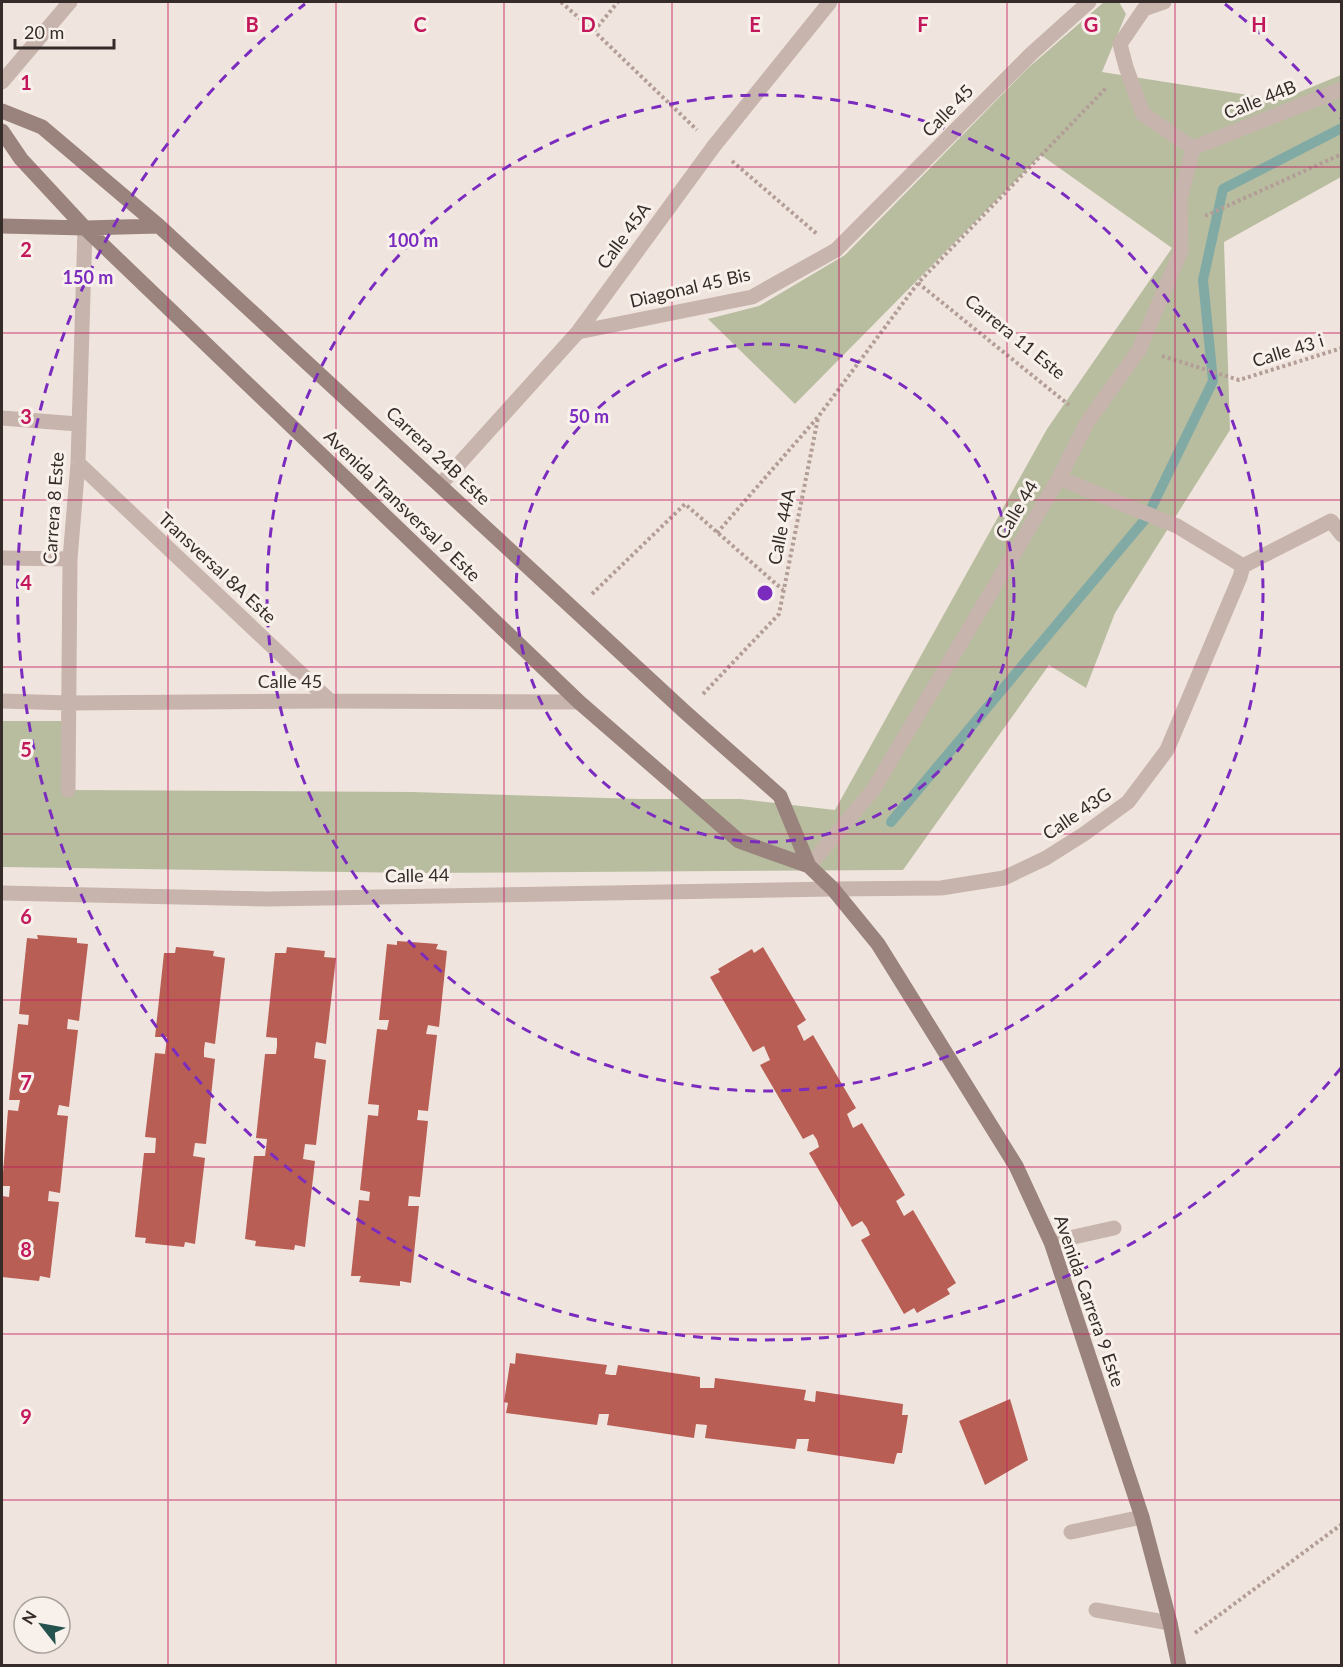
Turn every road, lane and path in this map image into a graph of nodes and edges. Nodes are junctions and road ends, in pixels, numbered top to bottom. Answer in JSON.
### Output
{"nodes":[{"id":1,"x":70,"y":2,"type":"edge"},
{"id":2,"x":618,"y":2,"type":"edge"},
{"id":3,"x":830,"y":2,"type":"edge"},
{"id":4,"x":1089,"y":2,"type":"edge"},
{"id":5,"x":1164,"y":2,"type":"edge"},
{"id":6,"x":1142,"y":5,"type":"edge"},
{"id":7,"x":594,"y":31,"type":"dead end"},
{"id":8,"x":1126,"y":67,"type":"junction"},
{"id":9,"x":2,"y":82,"type":"edge"},
{"id":10,"x":1341,"y":88,"type":"edge"},
{"id":11,"x":2,"y":111,"type":"edge"},
{"id":12,"x":2,"y":131,"type":"edge"},
{"id":13,"x":1193,"y":148,"type":"junction"},
{"id":14,"x":1341,"y":154,"type":"edge"},
{"id":15,"x":1208,"y":214,"type":"dead end"},
{"id":16,"x":2,"y":226,"type":"edge"},
{"id":17,"x":159,"y":226,"type":"junction"},
{"id":18,"x":85,"y":228,"type":"junction"},
{"id":19,"x":836,"y":250,"type":"joint"},
{"id":20,"x":918,"y":283,"type":"junction"},
{"id":21,"x":578,"y":332,"type":"junction"},
{"id":22,"x":1341,"y":348,"type":"edge"},
{"id":23,"x":1139,"y":350,"type":"junction"},
{"id":24,"x":818,"y":417,"type":"junction"},
{"id":25,"x":2,"y":418,"type":"edge"},
{"id":26,"x":1088,"y":421,"type":"junction"},
{"id":27,"x":78,"y":424,"type":"junction"},
{"id":28,"x":78,"y":463,"type":"junction"},
{"id":29,"x":1059,"y":478,"type":"junction"},
{"id":30,"x":440,"y":485,"type":"junction"},
{"id":31,"x":717,"y":533,"type":"junction"},
{"id":32,"x":1341,"y":535,"type":"edge"},
{"id":33,"x":2,"y":558,"type":"edge"},
{"id":34,"x":70,"y":560,"type":"junction"},
{"id":35,"x":1243,"y":566,"type":"junction"},
{"id":36,"x":784,"y":590,"type":"junction"},
{"id":37,"x":575,"y":610,"type":"junction"},
{"id":38,"x":2,"y":701,"type":"edge"},
{"id":39,"x":330,"y":701,"type":"junction"},
{"id":40,"x":579,"y":702,"type":"junction"},
{"id":41,"x":69,"y":703,"type":"junction"},
{"id":42,"x":686,"y":712,"type":"junction"},
{"id":43,"x":68,"y":790,"type":"dead end"},
{"id":44,"x":809,"y":866,"type":"junction"},
{"id":45,"x":833,"y":889,"type":"junction"},
{"id":46,"x":2,"y":893,"type":"edge"},
{"id":47,"x":1114,"y":1228,"type":"dead end"},
{"id":48,"x":1051,"y":1242,"type":"junction"},
{"id":49,"x":1142,"y":1517,"type":"junction"},
{"id":50,"x":1341,"y":1524,"type":"edge"},
{"id":51,"x":1071,"y":1532,"type":"dead end"},
{"id":52,"x":1096,"y":1610,"type":"dead end"},
{"id":53,"x":1170,"y":1623,"type":"junction"},
{"id":54,"x":1176,"y":1648,"type":"junction"},
{"id":55,"x":1179,"y":1665,"type":"edge"}],
"edges":[{"from":1,"to":9,"type":"street"},
{"from":2,"to":7,"type":"path"},
{"from":3,"to":21,"type":"street","name":"Calle 45A"},
{"from":4,"to":19,"type":"street","name":"Calle 45"},
{"from":5,"to":6,"type":"street"},
{"from":6,"to":8,"type":"street"},
{"from":8,"to":13,"type":"street"},
{"from":8,"to":20,"type":"path"},
{"from":10,"to":13,"type":"street","name":"Calle 44B"},
{"from":11,"to":17,"type":"main road","name":"Carrera 24B Este"},
{"from":12,"to":18,"type":"main road","name":"Avenida Transversal 9 Este"},
{"from":13,"to":23,"type":"street","name":"Calle 44"},
{"from":14,"to":15,"type":"path"},
{"from":16,"to":18,"type":"main road"},
{"from":17,"to":18,"type":"main road"},
{"from":17,"to":30,"type":"main road","name":"Carrera 24B Este"},
{"from":18,"to":27,"type":"street","name":"Carrera 8 Este"},
{"from":18,"to":40,"type":"main road","name":"Avenida Transversal 9 Este"},
{"from":19,"to":21,"type":"street","name":"Diagonal 45 Bis"},
{"from":20,"to":24,"type":"path"},
{"from":20,"to":26,"type":"path","name":"Carrera 11 Este"},
{"from":21,"to":30,"type":"street","name":"Calle 45A"},
{"from":22,"to":23,"type":"path","name":"Calle 43 i"},
{"from":23,"to":26,"type":"street","name":"Calle 44"},
{"from":24,"to":31,"type":"path"},
{"from":24,"to":36,"type":"path","name":"Calle 44A"},
{"from":25,"to":27,"type":"street"},
{"from":26,"to":29,"type":"street","name":"Calle 44"},
{"from":27,"to":28,"type":"street","name":"Carrera 8 Este"},
{"from":28,"to":34,"type":"street","name":"Carrera 8 Este"},
{"from":28,"to":39,"type":"street","name":"Transversal 8A Este"},
{"from":29,"to":35,"type":"street"},
{"from":29,"to":44,"type":"street","name":"Calle 44"},
{"from":30,"to":37,"type":"main road","name":"Carrera 24B Este"},
{"from":31,"to":36,"type":"path"},
{"from":31,"to":37,"type":"path"},
{"from":32,"to":35,"type":"street"},
{"from":33,"to":34,"type":"street"},
{"from":34,"to":41,"type":"street","name":"Carrera 8 Este"},
{"from":35,"to":45,"type":"street","name":"Calle 43G"},
{"from":36,"to":42,"type":"path","name":"Calle 44A"},
{"from":37,"to":42,"type":"main road","name":"Carrera 24B Este"},
{"from":38,"to":41,"type":"street","name":"Calle 45"},
{"from":39,"to":40,"type":"street","name":"Calle 45"},
{"from":39,"to":41,"type":"street","name":"Calle 45"},
{"from":40,"to":44,"type":"main road","name":"Avenida Transversal 9 Este"},
{"from":41,"to":43,"type":"street","name":"Carrera 8 Este"},
{"from":42,"to":44,"type":"main road","name":"Carrera 24B Este"},
{"from":44,"to":45,"type":"main road","name":"Avenida Carrera 9 Este"},
{"from":45,"to":46,"type":"street","name":"Calle 44"},
{"from":45,"to":48,"type":"main road","name":"Avenida Carrera 9 Este"},
{"from":47,"to":48,"type":"street"},
{"from":48,"to":49,"type":"main road","name":"Avenida Carrera 9 Este"},
{"from":49,"to":51,"type":"street"},
{"from":49,"to":53,"type":"main road","name":"Avenida Carrera 9 Este"},
{"from":50,"to":54,"type":"path"},
{"from":52,"to":53,"type":"street"},
{"from":53,"to":54,"type":"main road","name":"Avenida Carrera 9 Este"},
{"from":54,"to":55,"type":"main road","name":"Avenida Carrera 9 Este"}]}
